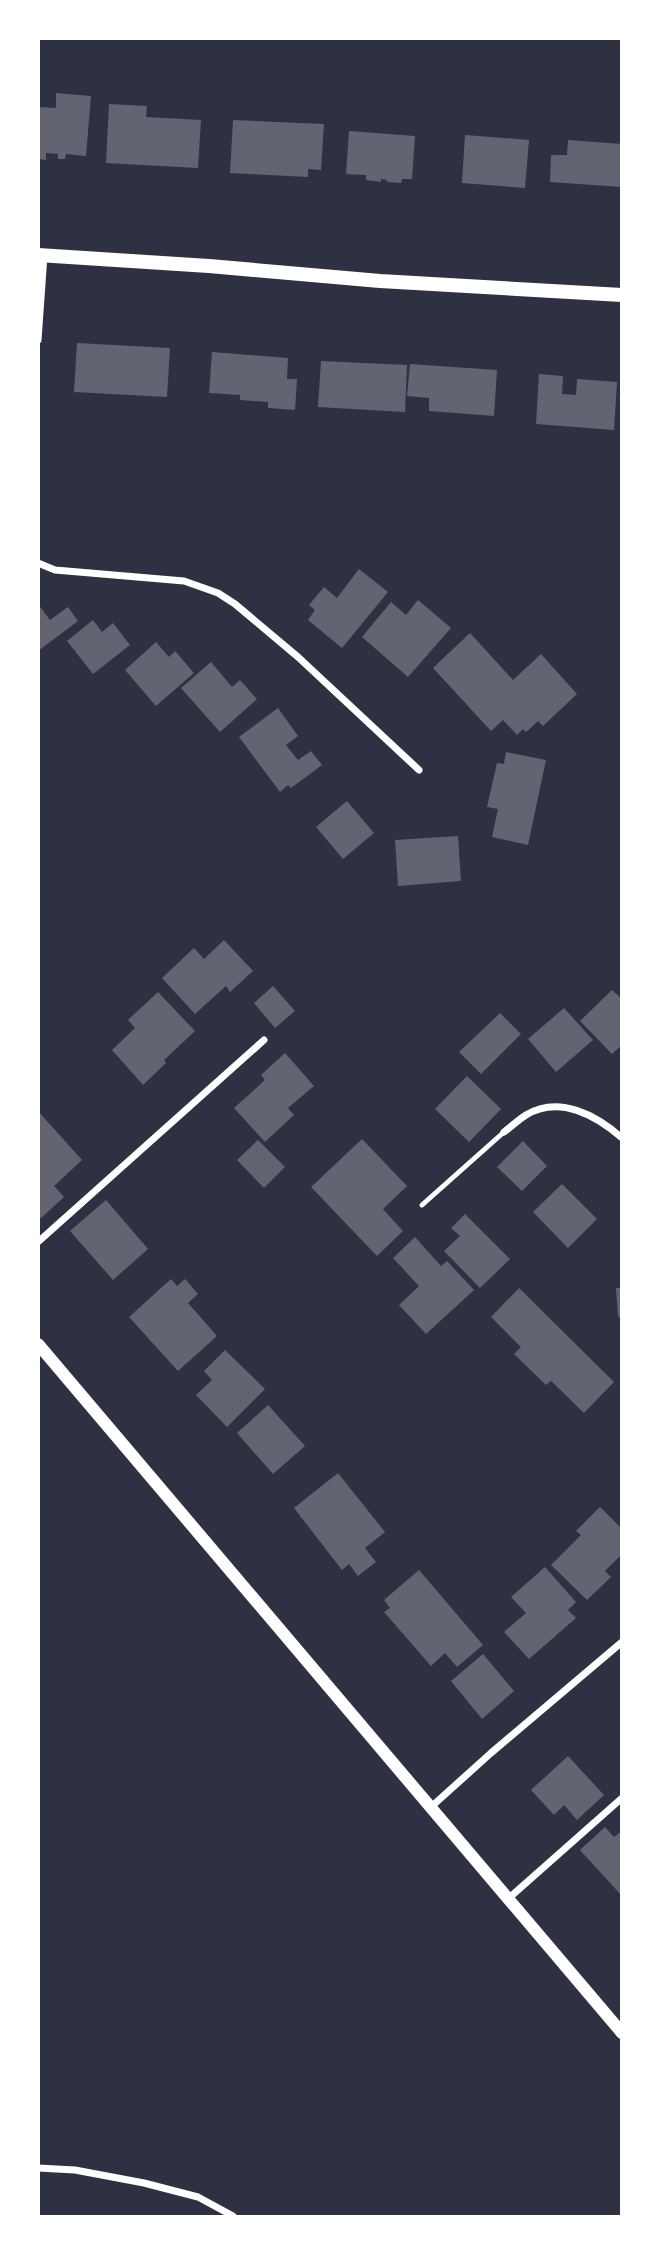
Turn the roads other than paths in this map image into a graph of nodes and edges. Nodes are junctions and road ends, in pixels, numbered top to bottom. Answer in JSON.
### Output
{"nodes":[{"id":1,"x":41,"y":255,"type":"edge"},
{"id":2,"x":621,"y":295,"type":"edge"},
{"id":3,"x":38,"y":340,"type":"edge"},
{"id":4,"x":38,"y":563,"type":"edge"},
{"id":5,"x":419,"y":770,"type":"dead end"},
{"id":6,"x":264,"y":1040,"type":"dead end"},
{"id":7,"x":504,"y":1132,"type":"joint"},
{"id":8,"x":621,"y":1138,"type":"edge"},
{"id":9,"x":422,"y":1205,"type":"dead end"},
{"id":10,"x":38,"y":1242,"type":"edge"},
{"id":11,"x":38,"y":1344,"type":"edge"},
{"id":12,"x":621,"y":1642,"type":"edge"},
{"id":13,"x":621,"y":1798,"type":"edge"},
{"id":14,"x":431,"y":1807,"type":"junction"},
{"id":15,"x":508,"y":1899,"type":"junction"},
{"id":16,"x":621,"y":2033,"type":"edge"},
{"id":17,"x":38,"y":2168,"type":"edge"},
{"id":18,"x":233,"y":2217,"type":"edge"}],
"edges":[{"from":1,"to":2,"type":"main road"},
{"from":1,"to":3,"type":"street"},
{"from":4,"to":5,"type":"street"},
{"from":6,"to":10,"type":"street"},
{"from":7,"to":8,"type":"street"},
{"from":7,"to":9,"type":"lane"},
{"from":11,"to":14,"type":"street"},
{"from":12,"to":14,"type":"street"},
{"from":13,"to":15,"type":"street"},
{"from":14,"to":15,"type":"street"},
{"from":15,"to":16,"type":"street"},
{"from":17,"to":18,"type":"street"}]}
